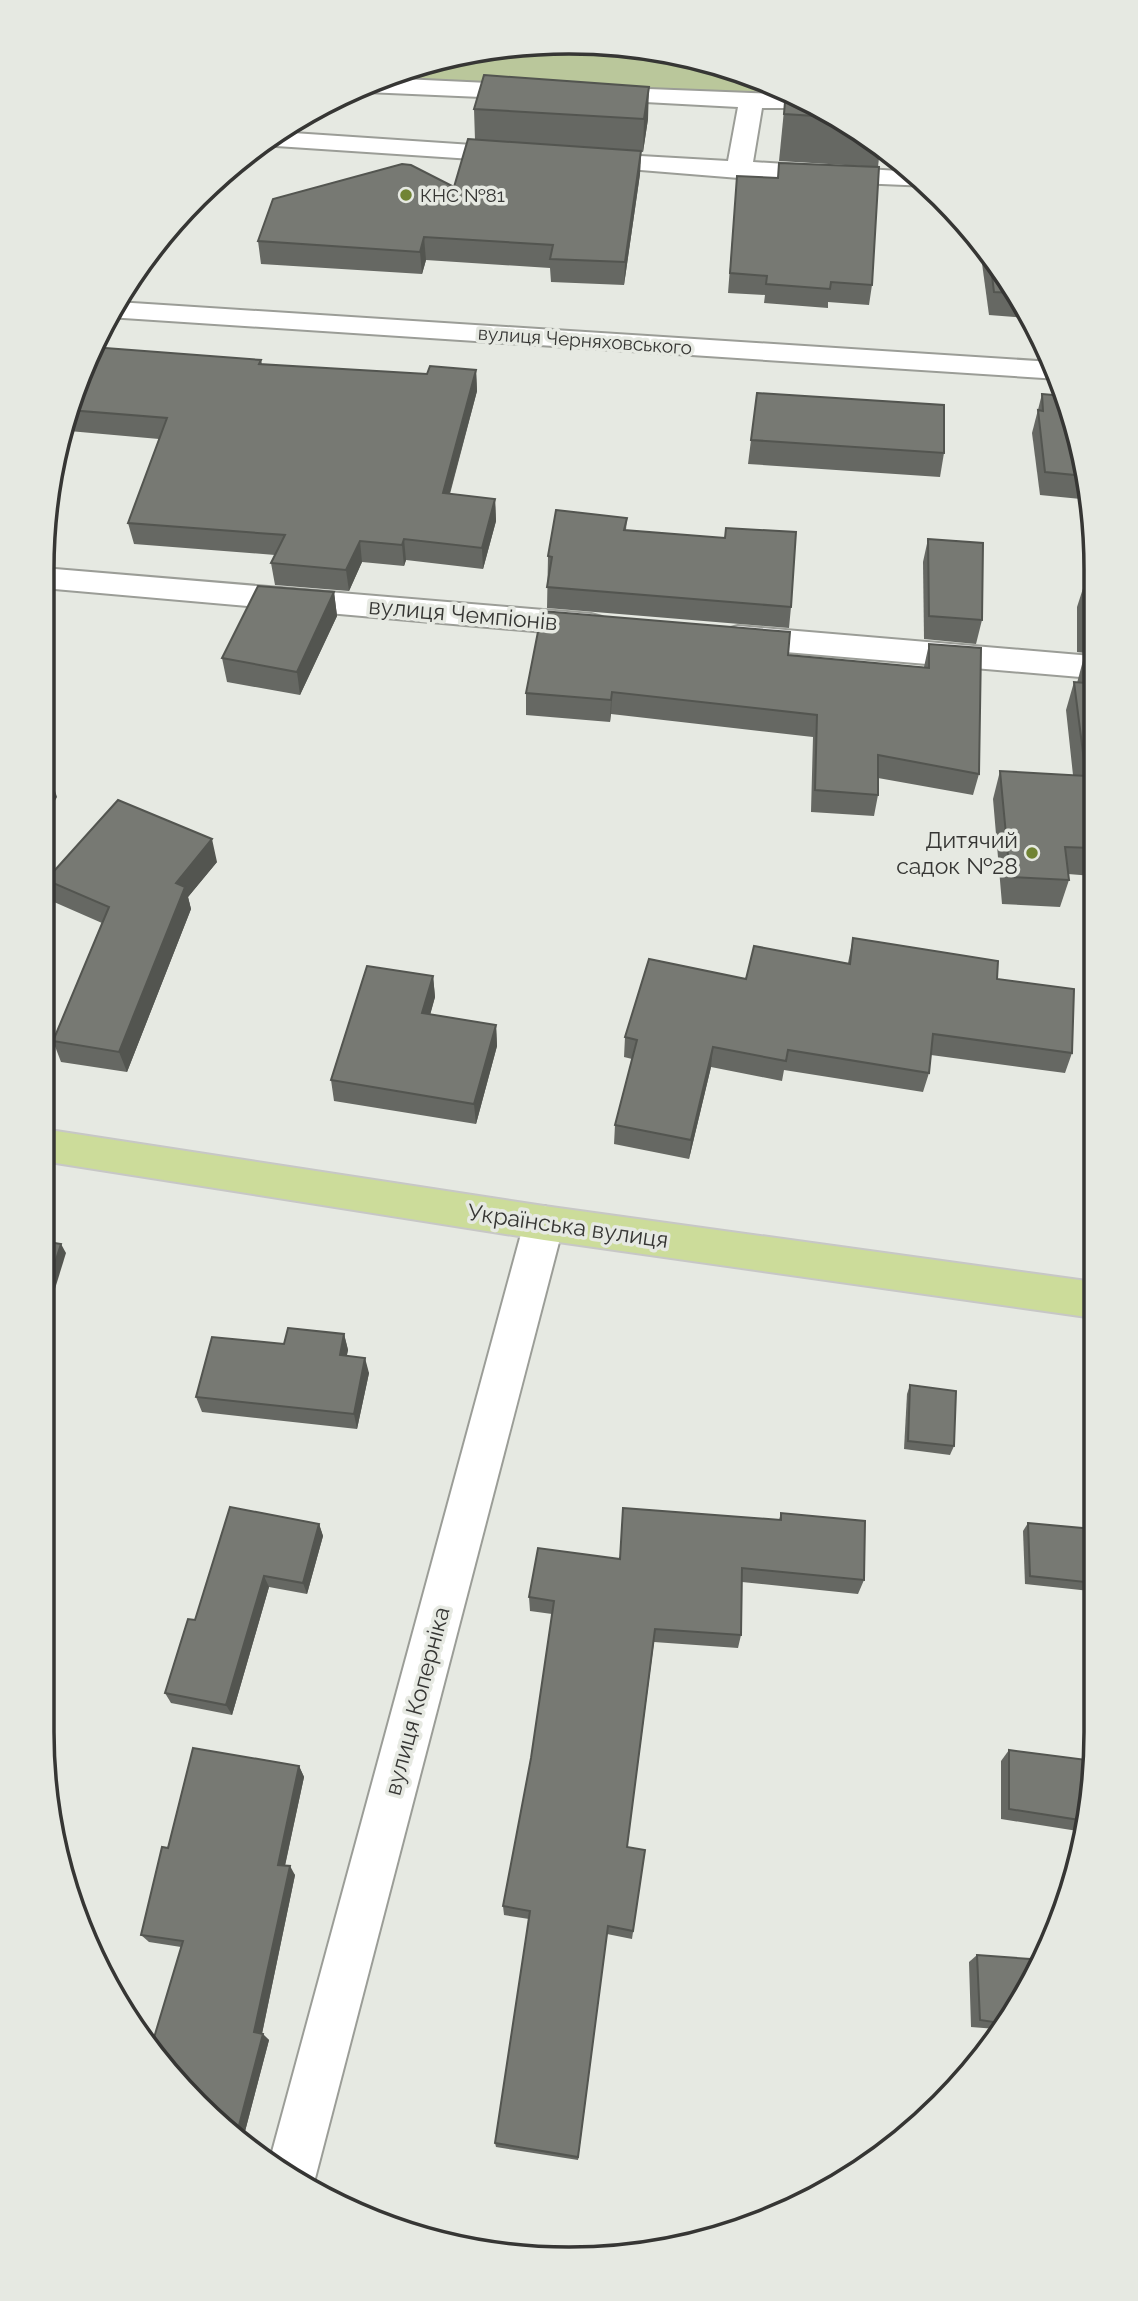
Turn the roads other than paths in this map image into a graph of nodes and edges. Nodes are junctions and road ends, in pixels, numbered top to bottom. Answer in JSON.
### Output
{"nodes":[{"id":1,"x":392,"y":86,"type":"edge"},
{"id":2,"x":547,"y":92,"type":"edge"},
{"id":3,"x":574,"y":93,"type":"edge"},
{"id":4,"x":752,"y":99,"type":"junction"},
{"id":5,"x":784,"y":101,"type":"edge"},
{"id":6,"x":284,"y":140,"type":"edge"},
{"id":7,"x":739,"y":170,"type":"junction"},
{"id":8,"x":904,"y":179,"type":"edge"},
{"id":9,"x":124,"y":311,"type":"edge"},
{"id":10,"x":1044,"y":370,"type":"edge"},
{"id":11,"x":54,"y":579,"type":"edge"},
{"id":12,"x":616,"y":626,"type":"edge"},
{"id":13,"x":713,"y":635,"type":"edge"},
{"id":14,"x":1084,"y":666,"type":"edge"},
{"id":15,"x":54,"y":1147,"type":"edge"},
{"id":16,"x":544,"y":1223,"type":"junction"},
{"id":17,"x":1084,"y":1299,"type":"edge"},
{"id":18,"x":294,"y":2167,"type":"edge"}],
"edges":[{"from":1,"to":2,"type":"street"},
{"from":3,"to":4,"type":"street"},
{"from":4,"to":5,"type":"street"},
{"from":4,"to":7,"type":"street"},
{"from":6,"to":7,"type":"street"},
{"from":7,"to":8,"type":"street"},
{"from":9,"to":10,"type":"street","name":"вулиця Черняховського"},
{"from":11,"to":12,"type":"street","name":"вулиця Чемпіонів"},
{"from":13,"to":14,"type":"street"},
{"from":15,"to":16,"type":"main road","name":"Українська вулиця"},
{"from":16,"to":17,"type":"main road","name":"Українська вулиця"},
{"from":16,"to":18,"type":"street","name":"вулиця Коперніка"}]}
